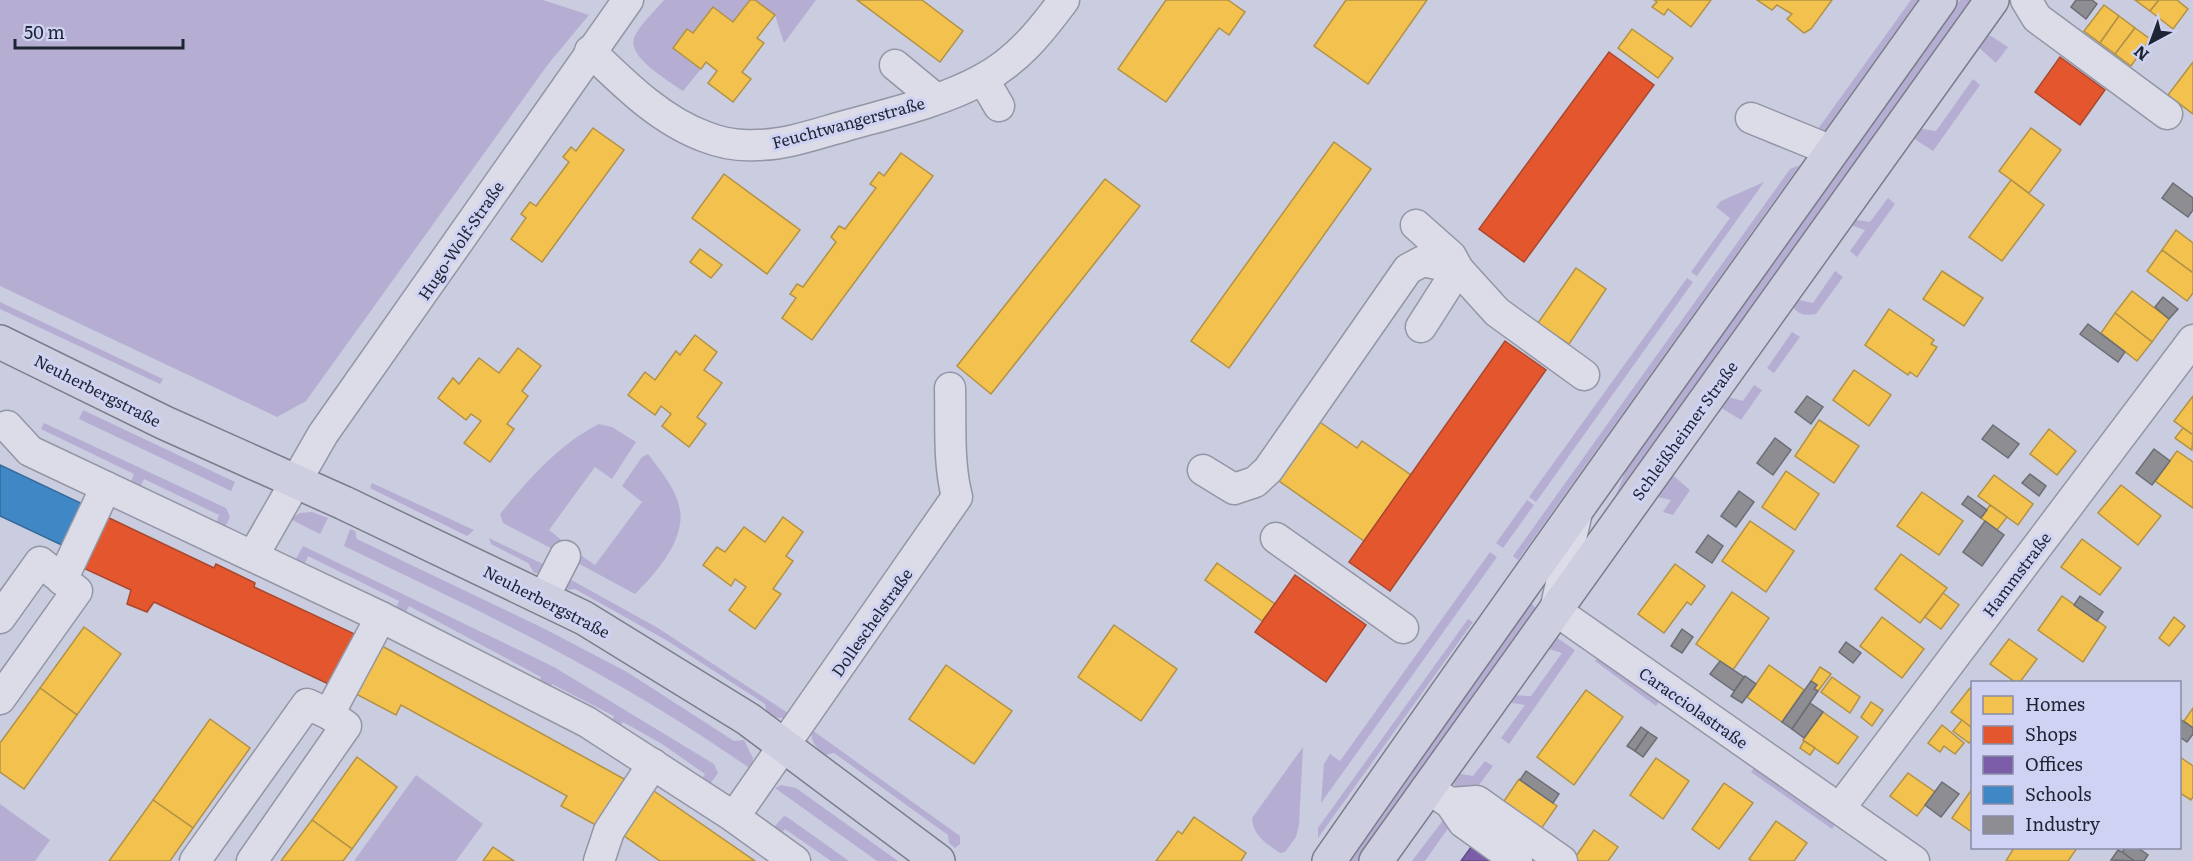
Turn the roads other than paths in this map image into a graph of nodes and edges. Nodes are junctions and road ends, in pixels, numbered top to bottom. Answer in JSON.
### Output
{"nodes":[{"id":1,"x":628,"y":0,"type":"edge"},
{"id":2,"x":1064,"y":0,"type":"edge"},
{"id":3,"x":1940,"y":0,"type":"edge"},
{"id":4,"x":1992,"y":0,"type":"edge"},
{"id":5,"x":2026,"y":0,"type":"edge"},
{"id":6,"x":590,"y":51,"type":"junction"},
{"id":7,"x":895,"y":65,"type":"dead end"},
{"id":8,"x":983,"y":79,"type":"junction"},
{"id":9,"x":936,"y":99,"type":"junction"},
{"id":10,"x":999,"y":106,"type":"dead end"},
{"id":11,"x":2167,"y":114,"type":"dead end"},
{"id":12,"x":1750,"y":118,"type":"dead end"},
{"id":13,"x":1833,"y":151,"type":"junction"},
{"id":14,"x":1416,"y":225,"type":"dead end"},
{"id":15,"x":1458,"y":269,"type":"junction"},
{"id":16,"x":1420,"y":327,"type":"dead end"},
{"id":17,"x":2193,"y":340,"type":"edge"},
{"id":18,"x":0,"y":342,"type":"edge"},
{"id":19,"x":1584,"y":375,"type":"dead end"},
{"id":20,"x":950,"y":388,"type":"dead end"},
{"id":21,"x":7,"y":426,"type":"dead end"},
{"id":22,"x":1203,"y":470,"type":"dead end"},
{"id":23,"x":295,"y":482,"type":"junction"},
{"id":24,"x":106,"y":487,"type":"junction"},
{"id":25,"x":1577,"y":512,"type":"junction"},
{"id":26,"x":1276,"y":538,"type":"dead end"},
{"id":27,"x":253,"y":556,"type":"junction"},
{"id":28,"x":565,"y":556,"type":"dead end"},
{"id":29,"x":62,"y":580,"type":"junction"},
{"id":30,"x":543,"y":597,"type":"junction"},
{"id":31,"x":1556,"y":610,"type":"junction"},
{"id":32,"x":381,"y":617,"type":"junction"},
{"id":33,"x":0,"y":618,"type":"edge"},
{"id":34,"x":1403,"y":628,"type":"dead end"},
{"id":35,"x":0,"y":699,"type":"edge"},
{"id":36,"x":329,"y":714,"type":"junction"},
{"id":37,"x":785,"y":746,"type":"junction"},
{"id":38,"x":276,"y":748,"type":"junction"},
{"id":39,"x":653,"y":764,"type":"junction"},
{"id":40,"x":313,"y":774,"type":"junction"},
{"id":41,"x":1439,"y":796,"type":"junction"},
{"id":42,"x":1840,"y":808,"type":"junction"},
{"id":43,"x":734,"y":817,"type":"junction"},
{"id":44,"x":195,"y":861,"type":"edge"},
{"id":45,"x":252,"y":861,"type":"edge"},
{"id":46,"x":599,"y":861,"type":"edge"},
{"id":47,"x":795,"y":861,"type":"edge"},
{"id":48,"x":938,"y":861,"type":"edge"},
{"id":49,"x":1329,"y":861,"type":"edge"},
{"id":50,"x":1376,"y":861,"type":"edge"},
{"id":51,"x":1517,"y":861,"type":"edge"},
{"id":52,"x":1562,"y":861,"type":"edge"},
{"id":53,"x":1914,"y":861,"type":"edge"}],
"edges":[{"from":1,"to":6,"type":"street","name":"Hugo-Wolf-Straße"},
{"from":2,"to":8,"type":"street","name":"Feuchtwangerstraße"},
{"from":3,"to":13,"type":"main road"},
{"from":4,"to":31,"type":"main road","name":"Schleißheimer Straße"},
{"from":5,"to":11,"type":"street"},
{"from":6,"to":9,"type":"street","name":"Feuchtwangerstraße"},
{"from":6,"to":23,"type":"street","name":"Hugo-Wolf-Straße"},
{"from":7,"to":9,"type":"street"},
{"from":8,"to":9,"type":"street","name":"Feuchtwangerstraße"},
{"from":8,"to":10,"type":"street"},
{"from":12,"to":13,"type":"street"},
{"from":13,"to":25,"type":"main road"},
{"from":14,"to":15,"type":"street"},
{"from":15,"to":16,"type":"street"},
{"from":15,"to":19,"type":"street"},
{"from":15,"to":22,"type":"street"},
{"from":17,"to":42,"type":"street","name":"Hammstraße"},
{"from":18,"to":23,"type":"main road","name":"Neuherbergstraße"},
{"from":20,"to":37,"type":"street","name":"Dolleschelstraße"},
{"from":21,"to":24,"type":"street"},
{"from":23,"to":27,"type":"street"},
{"from":23,"to":30,"type":"main road","name":"Neuherbergstraße"},
{"from":24,"to":27,"type":"street"},
{"from":24,"to":29,"type":"street"},
{"from":25,"to":31,"type":"street"},
{"from":25,"to":49,"type":"main road"},
{"from":26,"to":34,"type":"street"},
{"from":27,"to":32,"type":"street"},
{"from":28,"to":30,"type":"street"},
{"from":29,"to":33,"type":"street"},
{"from":29,"to":35,"type":"street"},
{"from":30,"to":37,"type":"main road","name":"Neuherbergstraße"},
{"from":31,"to":41,"type":"main road","name":"Schleißheimer Straße"},
{"from":31,"to":42,"type":"street","name":"Caracciolastraße"},
{"from":32,"to":36,"type":"street"},
{"from":32,"to":39,"type":"street"},
{"from":36,"to":38,"type":"street"},
{"from":36,"to":40,"type":"street"},
{"from":37,"to":43,"type":"street"},
{"from":37,"to":48,"type":"main road","name":"Neuherbergstraße"},
{"from":38,"to":40,"type":"street"},
{"from":38,"to":44,"type":"street"},
{"from":39,"to":43,"type":"street"},
{"from":39,"to":46,"type":"street"},
{"from":40,"to":45,"type":"street"},
{"from":41,"to":50,"type":"main road","name":"Schleißheimer Straße"},
{"from":41,"to":51,"type":"street"},
{"from":41,"to":52,"type":"street"},
{"from":42,"to":53,"type":"street","name":"Caracciolastraße"},
{"from":43,"to":47,"type":"street"}]}
